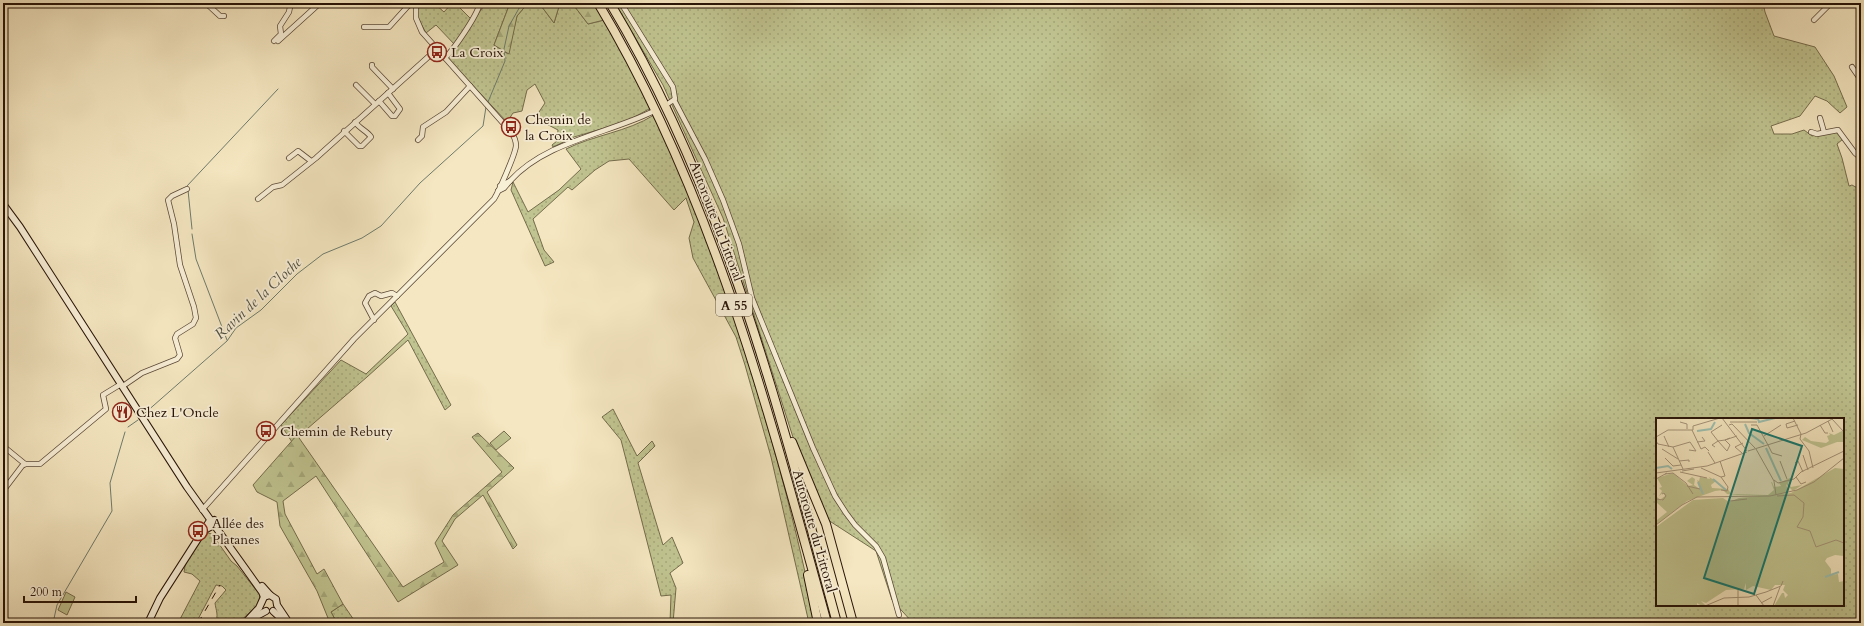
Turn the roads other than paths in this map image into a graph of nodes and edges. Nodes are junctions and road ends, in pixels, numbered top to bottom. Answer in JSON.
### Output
{"nodes":[{"id":1,"x":206,"y":3,"type":"edge"},
{"id":2,"x":286,"y":3,"type":"edge"},
{"id":3,"x":320,"y":3,"type":"edge"},
{"id":4,"x":415,"y":3,"type":"edge"},
{"id":5,"x":480,"y":3,"type":"edge"},
{"id":6,"x":598,"y":3,"type":"edge"},
{"id":7,"x":610,"y":3,"type":"edge"},
{"id":8,"x":621,"y":3,"type":"edge"},
{"id":9,"x":1831,"y":3,"type":"edge"},
{"id":10,"x":224,"y":16,"type":"dead end"},
{"id":11,"x":1814,"y":20,"type":"dead end"},
{"id":12,"x":364,"y":27,"type":"dead end"},
{"id":13,"x":437,"y":49,"type":"junction"},
{"id":14,"x":445,"y":58,"type":"junction"},
{"id":15,"x":372,"y":65,"type":"dead end"},
{"id":16,"x":1852,"y":67,"type":"dead end"},
{"id":17,"x":1861,"y":80,"type":"edge"},
{"id":18,"x":356,"y":85,"type":"dead end"},
{"id":19,"x":470,"y":86,"type":"junction"},
{"id":20,"x":393,"y":89,"type":"junction"},
{"id":21,"x":388,"y":93,"type":"junction"},
{"id":22,"x":377,"y":103,"type":"junction"},
{"id":23,"x":652,"y":112,"type":"dead end"},
{"id":24,"x":1820,"y":118,"type":"dead end"},
{"id":25,"x":355,"y":122,"type":"junction"},
{"id":26,"x":344,"y":131,"type":"junction"},
{"id":27,"x":1811,"y":132,"type":"dead end"},
{"id":28,"x":1824,"y":132,"type":"junction"},
{"id":29,"x":418,"y":140,"type":"dead end"},
{"id":30,"x":290,"y":158,"type":"dead end"},
{"id":31,"x":1861,"y":158,"type":"edge"},
{"id":32,"x":311,"y":161,"type":"junction"},
{"id":33,"x":510,"y":181,"type":"junction"},
{"id":34,"x":500,"y":186,"type":"junction"},
{"id":35,"x":187,"y":189,"type":"dead end"},
{"id":36,"x":498,"y":192,"type":"junction"},
{"id":37,"x":258,"y":199,"type":"dead end"},
{"id":38,"x":3,"y":204,"type":"edge"},
{"id":39,"x":397,"y":296,"type":"junction"},
{"id":40,"x":374,"y":320,"type":"junction"},
{"id":41,"x":754,"y":328,"type":"junction"},
{"id":42,"x":122,"y":385,"type":"junction"},
{"id":43,"x":3,"y":446,"type":"edge"},
{"id":44,"x":779,"y":451,"type":"junction"},
{"id":45,"x":25,"y":464,"type":"junction"},
{"id":46,"x":3,"y":492,"type":"edge"},
{"id":47,"x":204,"y":508,"type":"junction"},
{"id":48,"x":213,"y":522,"type":"junction"},
{"id":49,"x":265,"y":598,"type":"junction"},
{"id":50,"x":277,"y":605,"type":"junction"},
{"id":51,"x":270,"y":611,"type":"junction"},
{"id":52,"x":899,"y":615,"type":"dead end"},
{"id":53,"x":148,"y":623,"type":"edge"},
{"id":54,"x":245,"y":623,"type":"edge"},
{"id":55,"x":286,"y":623,"type":"edge"},
{"id":56,"x":289,"y":623,"type":"edge"},
{"id":57,"x":818,"y":623,"type":"edge"},
{"id":58,"x":827,"y":623,"type":"edge"},
{"id":59,"x":837,"y":623,"type":"edge"},
{"id":60,"x":852,"y":623,"type":"edge"}],
"edges":[{"from":1,"to":10,"type":"street"},
{"from":2,"to":3,"type":"street"},
{"from":4,"to":12,"type":"street"},
{"from":4,"to":13,"type":"street"},
{"from":5,"to":14,"type":"street"},
{"from":6,"to":44,"type":"highway","name":"Autoroute du Littoral","number":"A 55"},
{"from":7,"to":41,"type":"highway","name":"Autoroute du Littoral","number":"A 55"},
{"from":8,"to":52,"type":"street"},
{"from":9,"to":11,"type":"street"},
{"from":13,"to":14,"type":"street"},
{"from":13,"to":20,"type":"street"},
{"from":14,"to":19,"type":"street"},
{"from":15,"to":20,"type":"street"},
{"from":16,"to":17,"type":"street"},
{"from":18,"to":22,"type":"street"},
{"from":19,"to":29,"type":"street"},
{"from":19,"to":34,"type":"street"},
{"from":20,"to":21,"type":"street"},
{"from":21,"to":22,"type":"street"},
{"from":21,"to":22,"type":"street"},
{"from":22,"to":25,"type":"street"},
{"from":23,"to":33,"type":"street"},
{"from":24,"to":28,"type":"street"},
{"from":25,"to":26,"type":"street"},
{"from":25,"to":26,"type":"street"},
{"from":26,"to":32,"type":"street"},
{"from":27,"to":28,"type":"street"},
{"from":28,"to":31,"type":"street"},
{"from":30,"to":32,"type":"street"},
{"from":32,"to":37,"type":"street"},
{"from":33,"to":34,"type":"street"},
{"from":33,"to":36,"type":"street"},
{"from":34,"to":36,"type":"street"},
{"from":35,"to":42,"type":"street"},
{"from":36,"to":39,"type":"street"},
{"from":38,"to":42,"type":"main road"},
{"from":39,"to":40,"type":"street"},
{"from":39,"to":40,"type":"street"},
{"from":40,"to":47,"type":"street"},
{"from":41,"to":59,"type":"highway","name":"Autoroute du Littoral","number":"A 55"},
{"from":41,"to":60,"type":"highway"},
{"from":42,"to":45,"type":"street"},
{"from":42,"to":47,"type":"main road"},
{"from":43,"to":45,"type":"street"},
{"from":44,"to":57,"type":"highway"},
{"from":44,"to":58,"type":"highway","name":"Autoroute du Littoral","number":"A 55"},
{"from":45,"to":46,"type":"street"},
{"from":47,"to":48,"type":"main road"},
{"from":48,"to":49,"type":"main road"},
{"from":48,"to":53,"type":"main road"},
{"from":49,"to":50,"type":"main road"},
{"from":49,"to":51,"type":"main road"},
{"from":49,"to":54,"type":"main road"},
{"from":50,"to":51,"type":"main road"},
{"from":50,"to":56,"type":"main road"},
{"from":51,"to":54,"type":"main road"},
{"from":51,"to":55,"type":"main road"}]}
